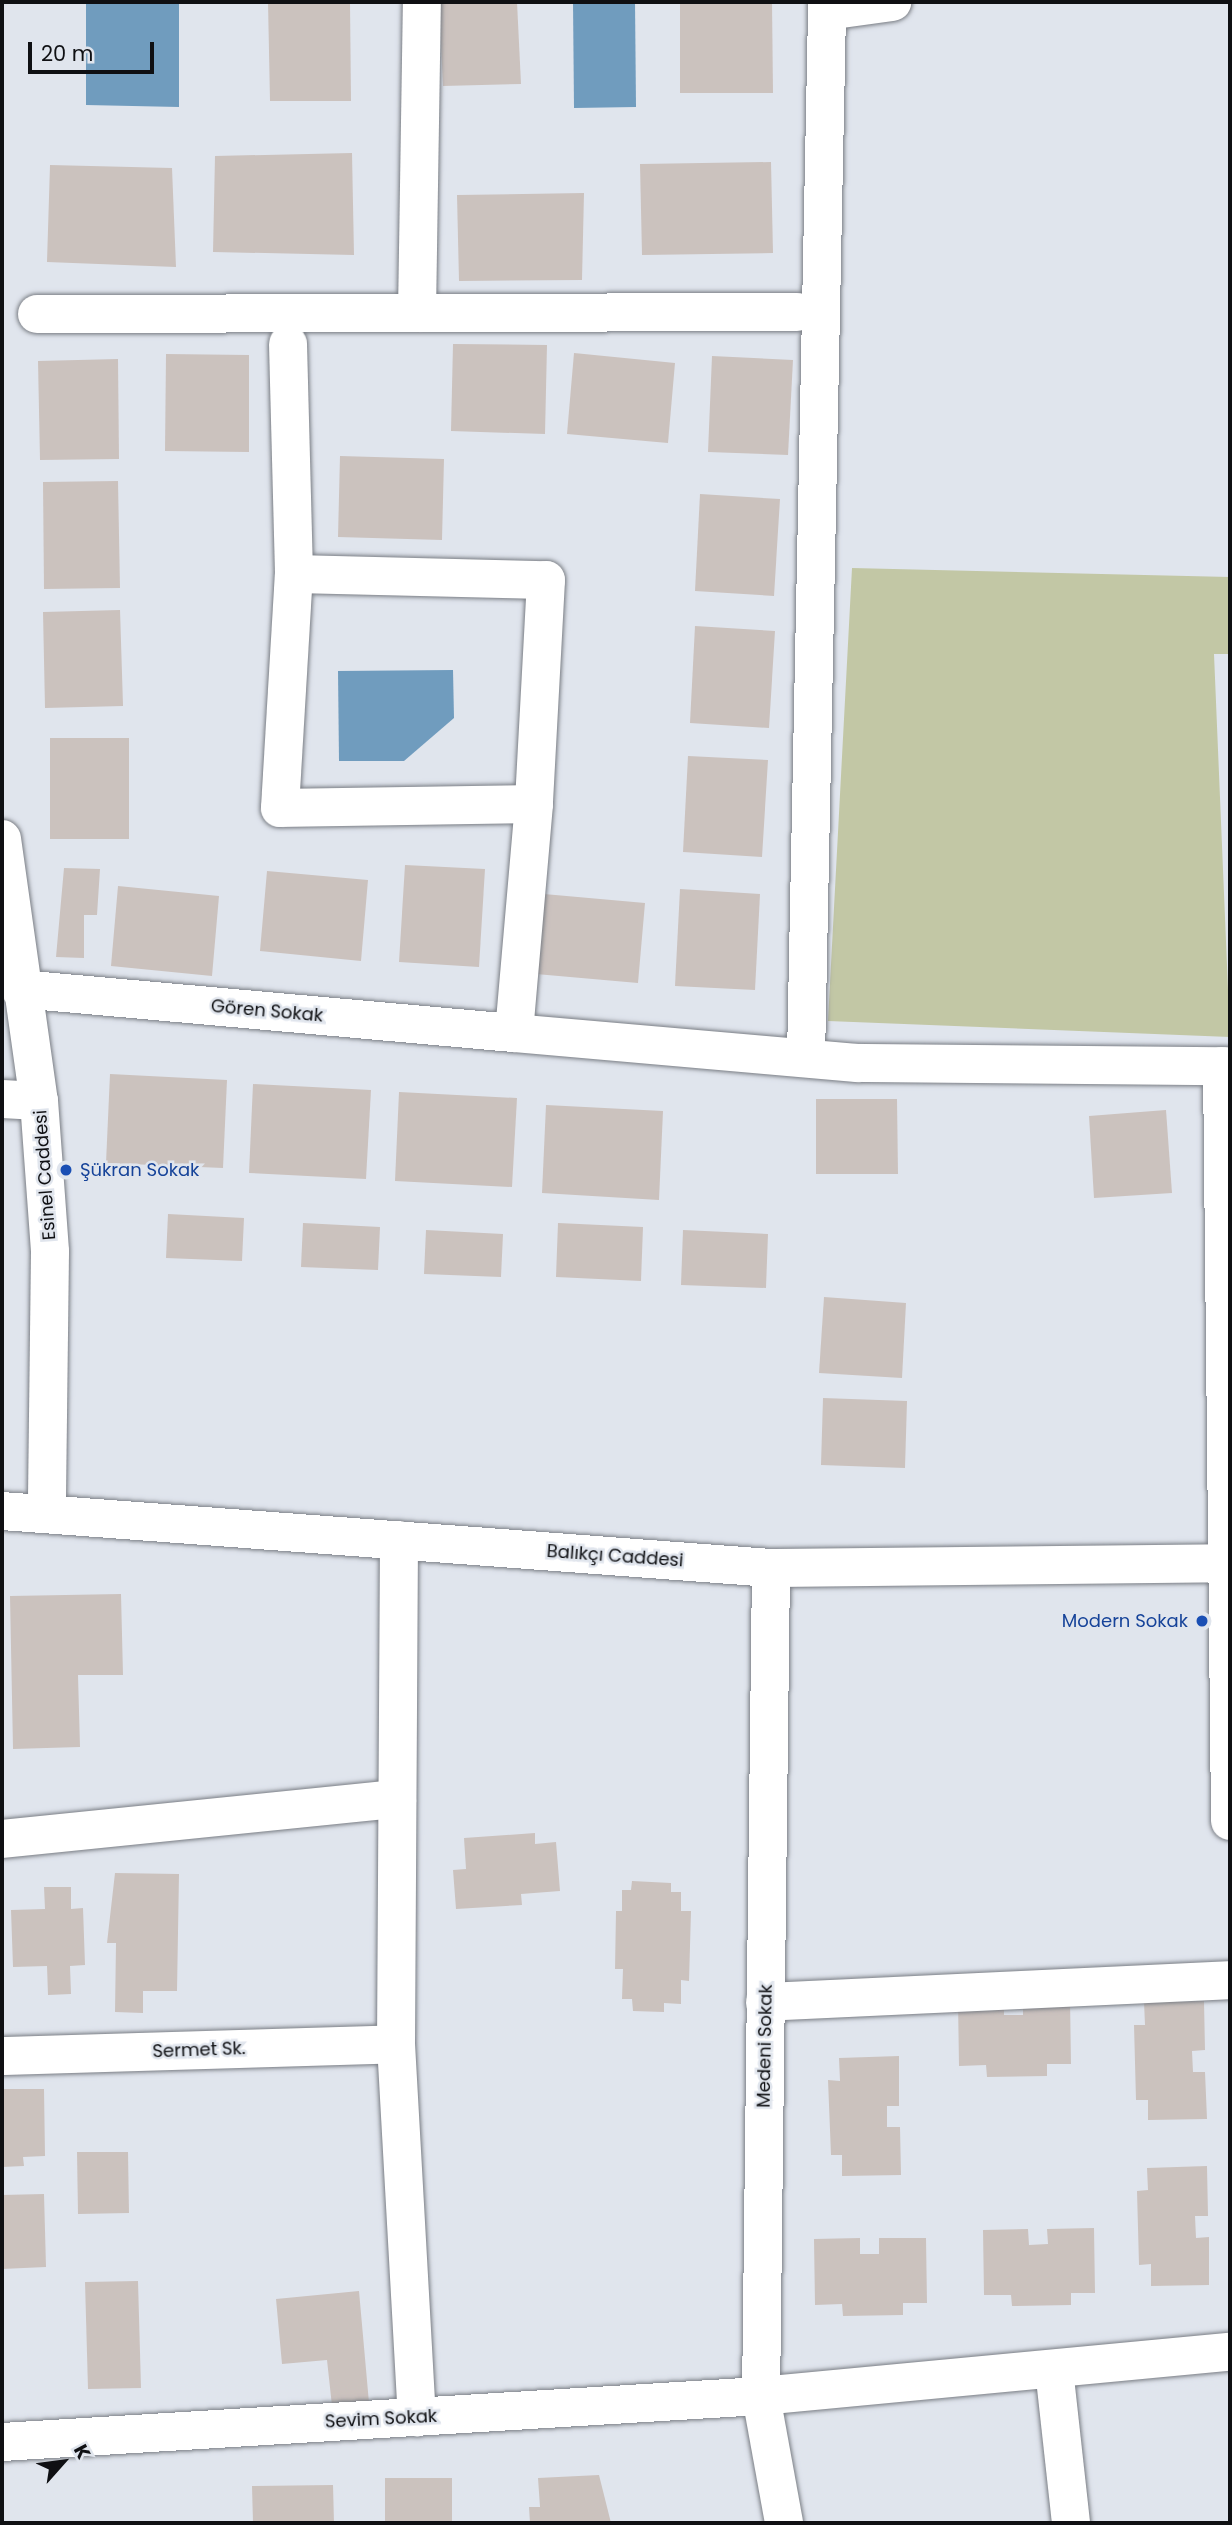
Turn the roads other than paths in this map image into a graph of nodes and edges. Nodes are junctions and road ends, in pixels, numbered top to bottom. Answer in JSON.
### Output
{"nodes":[{"id":1,"x":422,"y":2,"type":"edge"},
{"id":2,"x":892,"y":2,"type":"edge"},
{"id":3,"x":827,"y":6,"type":"edge"},
{"id":4,"x":797,"y":312,"type":"dead end"},
{"id":5,"x":417,"y":313,"type":"junction"},
{"id":6,"x":37,"y":314,"type":"dead end"},
{"id":7,"x":288,"y":344,"type":"dead end"},
{"id":8,"x":294,"y":574,"type":"junction"},
{"id":9,"x":534,"y":804,"type":"junction"},
{"id":10,"x":2,"y":839,"type":"edge"},
{"id":11,"x":20,"y":989,"type":"junction"},
{"id":12,"x":514,"y":1033,"type":"junction"},
{"id":13,"x":806,"y":1058,"type":"junction"},
{"id":14,"x":1226,"y":1066,"type":"edge"},
{"id":15,"x":2,"y":1099,"type":"edge"},
{"id":16,"x":39,"y":1101,"type":"junction"},
{"id":17,"x":2,"y":1511,"type":"edge"},
{"id":18,"x":47,"y":1513,"type":"junction"},
{"id":19,"x":399,"y":1540,"type":"junction"},
{"id":20,"x":1227,"y":1563,"type":"edge"},
{"id":21,"x":771,"y":1567,"type":"junction"},
{"id":22,"x":397,"y":1799,"type":"junction"},
{"id":23,"x":1230,"y":1821,"type":"edge"},
{"id":24,"x":2,"y":1839,"type":"edge"},
{"id":25,"x":1230,"y":1980,"type":"edge"},
{"id":26,"x":765,"y":2002,"type":"junction"},
{"id":27,"x":396,"y":2044,"type":"junction"},
{"id":28,"x":2,"y":2056,"type":"edge"},
{"id":29,"x":1230,"y":2352,"type":"edge"},
{"id":30,"x":1054,"y":2369,"type":"junction"},
{"id":31,"x":761,"y":2396,"type":"junction"},
{"id":32,"x":416,"y":2417,"type":"junction"},
{"id":33,"x":2,"y":2442,"type":"edge"},
{"id":34,"x":784,"y":2523,"type":"edge"},
{"id":35,"x":1071,"y":2523,"type":"edge"}],
"edges":[{"from":1,"to":5,"type":"street"},
{"from":2,"to":3,"type":"street"},
{"from":3,"to":13,"type":"street"},
{"from":4,"to":5,"type":"street"},
{"from":5,"to":6,"type":"street"},
{"from":7,"to":8,"type":"street"},
{"from":8,"to":9,"type":"street"},
{"from":8,"to":9,"type":"street"},
{"from":9,"to":12,"type":"street"},
{"from":10,"to":11,"type":"street","name":"Esinel Caddesi"},
{"from":11,"to":12,"type":"street","name":"Gören Sokak"},
{"from":11,"to":16,"type":"street","name":"Esinel Caddesi"},
{"from":12,"to":13,"type":"street","name":"Gören Sokak"},
{"from":13,"to":14,"type":"street","name":"Gören Sokak"},
{"from":14,"to":20,"type":"street"},
{"from":15,"to":16,"type":"street"},
{"from":16,"to":18,"type":"street","name":"Esinel Caddesi"},
{"from":17,"to":18,"type":"street","name":"Balıkçı Caddesi"},
{"from":18,"to":19,"type":"street","name":"Balıkçı Caddesi"},
{"from":19,"to":21,"type":"street","name":"Balıkçı Caddesi"},
{"from":19,"to":22,"type":"street"},
{"from":20,"to":21,"type":"street","name":"Balıkçı Caddesi"},
{"from":20,"to":23,"type":"street"},
{"from":21,"to":26,"type":"street","name":"Medeni Sokak"},
{"from":22,"to":24,"type":"street"},
{"from":22,"to":27,"type":"street"},
{"from":25,"to":26,"type":"street"},
{"from":26,"to":31,"type":"street","name":"Medeni Sokak"},
{"from":27,"to":28,"type":"street","name":"Sermet Sk."},
{"from":27,"to":32,"type":"street"},
{"from":29,"to":30,"type":"street","name":"Sevim Sokak"},
{"from":30,"to":31,"type":"street","name":"Sevim Sokak"},
{"from":30,"to":35,"type":"street"},
{"from":31,"to":32,"type":"street","name":"Sevim Sokak"},
{"from":31,"to":34,"type":"street","name":"Medeni Sokak"},
{"from":32,"to":33,"type":"street","name":"Sevim Sokak"}]}
